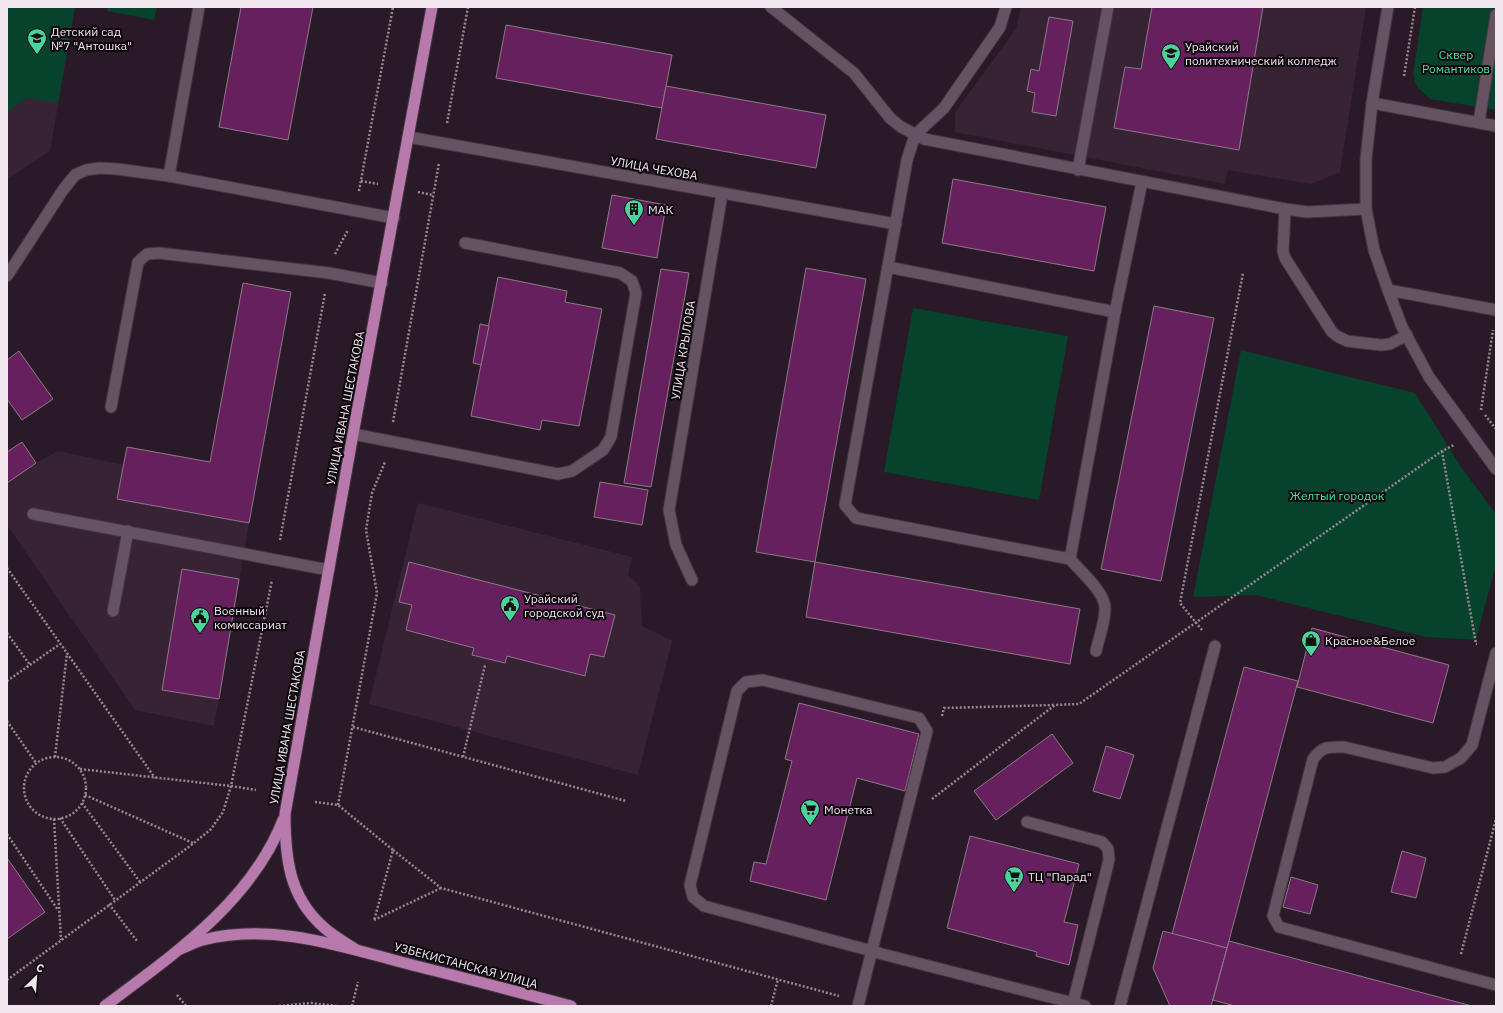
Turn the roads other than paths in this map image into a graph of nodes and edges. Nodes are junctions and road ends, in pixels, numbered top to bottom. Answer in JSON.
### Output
{"nodes":[{"id":1,"x":199,"y":7,"type":"edge"},
{"id":2,"x":432,"y":7,"type":"edge"},
{"id":3,"x":771,"y":7,"type":"edge"},
{"id":4,"x":1006,"y":7,"type":"edge"},
{"id":5,"x":1108,"y":7,"type":"edge"},
{"id":6,"x":1388,"y":7,"type":"edge"},
{"id":7,"x":1496,"y":15,"type":"edge"},
{"id":8,"x":1372,"y":103,"type":"junction"},
{"id":9,"x":1479,"y":122,"type":"junction"},
{"id":10,"x":1496,"y":126,"type":"edge"},
{"id":11,"x":915,"y":135,"type":"junction"},
{"id":12,"x":408,"y":137,"type":"junction"},
{"id":13,"x":1078,"y":170,"type":"junction"},
{"id":14,"x":169,"y":176,"type":"junction"},
{"id":15,"x":1142,"y":182,"type":"junction"},
{"id":16,"x":722,"y":194,"type":"junction"},
{"id":17,"x":1285,"y":209,"type":"junction"},
{"id":18,"x":1366,"y":209,"type":"junction"},
{"id":19,"x":394,"y":218,"type":"junction"},
{"id":20,"x":896,"y":224,"type":"junction"},
{"id":21,"x":465,"y":243,"type":"dead end"},
{"id":22,"x":888,"y":267,"type":"junction"},
{"id":23,"x":7,"y":276,"type":"edge"},
{"id":24,"x":382,"y":283,"type":"junction"},
{"id":25,"x":1388,"y":290,"type":"junction"},
{"id":26,"x":1496,"y":310,"type":"edge"},
{"id":27,"x":1115,"y":312,"type":"junction"},
{"id":28,"x":1407,"y":335,"type":"junction"},
{"id":29,"x":111,"y":407,"type":"dead end"},
{"id":30,"x":353,"y":434,"type":"junction"},
{"id":31,"x":1496,"y":469,"type":"edge"},
{"id":32,"x":32,"y":514,"type":"dead end"},
{"id":33,"x":128,"y":531,"type":"junction"},
{"id":34,"x":1070,"y":559,"type":"junction"},
{"id":35,"x":329,"y":570,"type":"junction"},
{"id":36,"x":692,"y":580,"type":"dead end"},
{"id":37,"x":113,"y":611,"type":"dead end"},
{"id":38,"x":1215,"y":646,"type":"road end"},
{"id":39,"x":1096,"y":651,"type":"dead end"},
{"id":40,"x":1496,"y":653,"type":"edge"},
{"id":41,"x":285,"y":814,"type":"junction"},
{"id":42,"x":1027,"y":822,"type":"dead end"},
{"id":43,"x":180,"y":948,"type":"junction"},
{"id":44,"x":355,"y":949,"type":"junction"},
{"id":45,"x":872,"y":951,"type":"junction"},
{"id":46,"x":1496,"y":985,"type":"edge"},
{"id":47,"x":1074,"y":1003,"type":"junction"},
{"id":48,"x":858,"y":1004,"type":"edge"},
{"id":49,"x":105,"y":1006,"type":"edge"},
{"id":50,"x":571,"y":1006,"type":"edge"},
{"id":51,"x":1085,"y":1006,"type":"edge"},
{"id":52,"x":1120,"y":1006,"type":"edge"}],
"edges":[{"from":1,"to":14,"type":"street"},
{"from":2,"to":12,"type":"main road","name":"УЛИЦА ИВАНА ШЕСТАКОВА"},
{"from":3,"to":11,"type":"street"},
{"from":4,"to":11,"type":"street"},
{"from":5,"to":13,"type":"street"},
{"from":6,"to":8,"type":"street"},
{"from":7,"to":9,"type":"street"},
{"from":8,"to":9,"type":"street"},
{"from":8,"to":18,"type":"street"},
{"from":9,"to":10,"type":"street"},
{"from":11,"to":13,"type":"street"},
{"from":11,"to":20,"type":"street"},
{"from":12,"to":16,"type":"street","name":"УЛИЦА ЧЕХОВА"},
{"from":12,"to":19,"type":"main road","name":"УЛИЦА ИВАНА ШЕСТАКОВА"},
{"from":13,"to":15,"type":"street"},
{"from":14,"to":19,"type":"street"},
{"from":14,"to":23,"type":"street"},
{"from":15,"to":17,"type":"street"},
{"from":15,"to":27,"type":"street"},
{"from":16,"to":20,"type":"street","name":"УЛИЦА ЧЕХОВА"},
{"from":16,"to":36,"type":"street","name":"УЛИЦА КРЫЛОВА"},
{"from":17,"to":18,"type":"street"},
{"from":17,"to":28,"type":"street"},
{"from":18,"to":25,"type":"street"},
{"from":19,"to":24,"type":"main road","name":"УЛИЦА ИВАНА ШЕСТАКОВА"},
{"from":20,"to":22,"type":"street"},
{"from":21,"to":30,"type":"street"},
{"from":22,"to":27,"type":"street"},
{"from":22,"to":34,"type":"street"},
{"from":24,"to":29,"type":"street"},
{"from":24,"to":30,"type":"main road","name":"УЛИЦА ИВАНА ШЕСТАКОВА"},
{"from":25,"to":26,"type":"street"},
{"from":25,"to":28,"type":"street"},
{"from":27,"to":34,"type":"street"},
{"from":28,"to":31,"type":"street"},
{"from":30,"to":35,"type":"main road","name":"УЛИЦА ИВАНА ШЕСТАКОВА"},
{"from":32,"to":33,"type":"street"},
{"from":33,"to":35,"type":"street"},
{"from":33,"to":37,"type":"street"},
{"from":34,"to":39,"type":"street"},
{"from":35,"to":41,"type":"main road","name":"УЛИЦА ИВАНА ШЕСТАКОВА"},
{"from":38,"to":52,"type":"street"},
{"from":40,"to":46,"type":"street"},
{"from":41,"to":43,"type":"main road"},
{"from":41,"to":44,"type":"main road"},
{"from":42,"to":47,"type":"street"},
{"from":43,"to":44,"type":"main road","name":"УЗБЕКИСТАНСКАЯ УЛИЦА"},
{"from":43,"to":49,"type":"main road"},
{"from":44,"to":50,"type":"main road","name":"УЗБЕКИСТАНСКАЯ УЛИЦА"},
{"from":45,"to":45,"type":"street"},
{"from":45,"to":47,"type":"street"},
{"from":45,"to":48,"type":"street"},
{"from":47,"to":51,"type":"street"}]}
